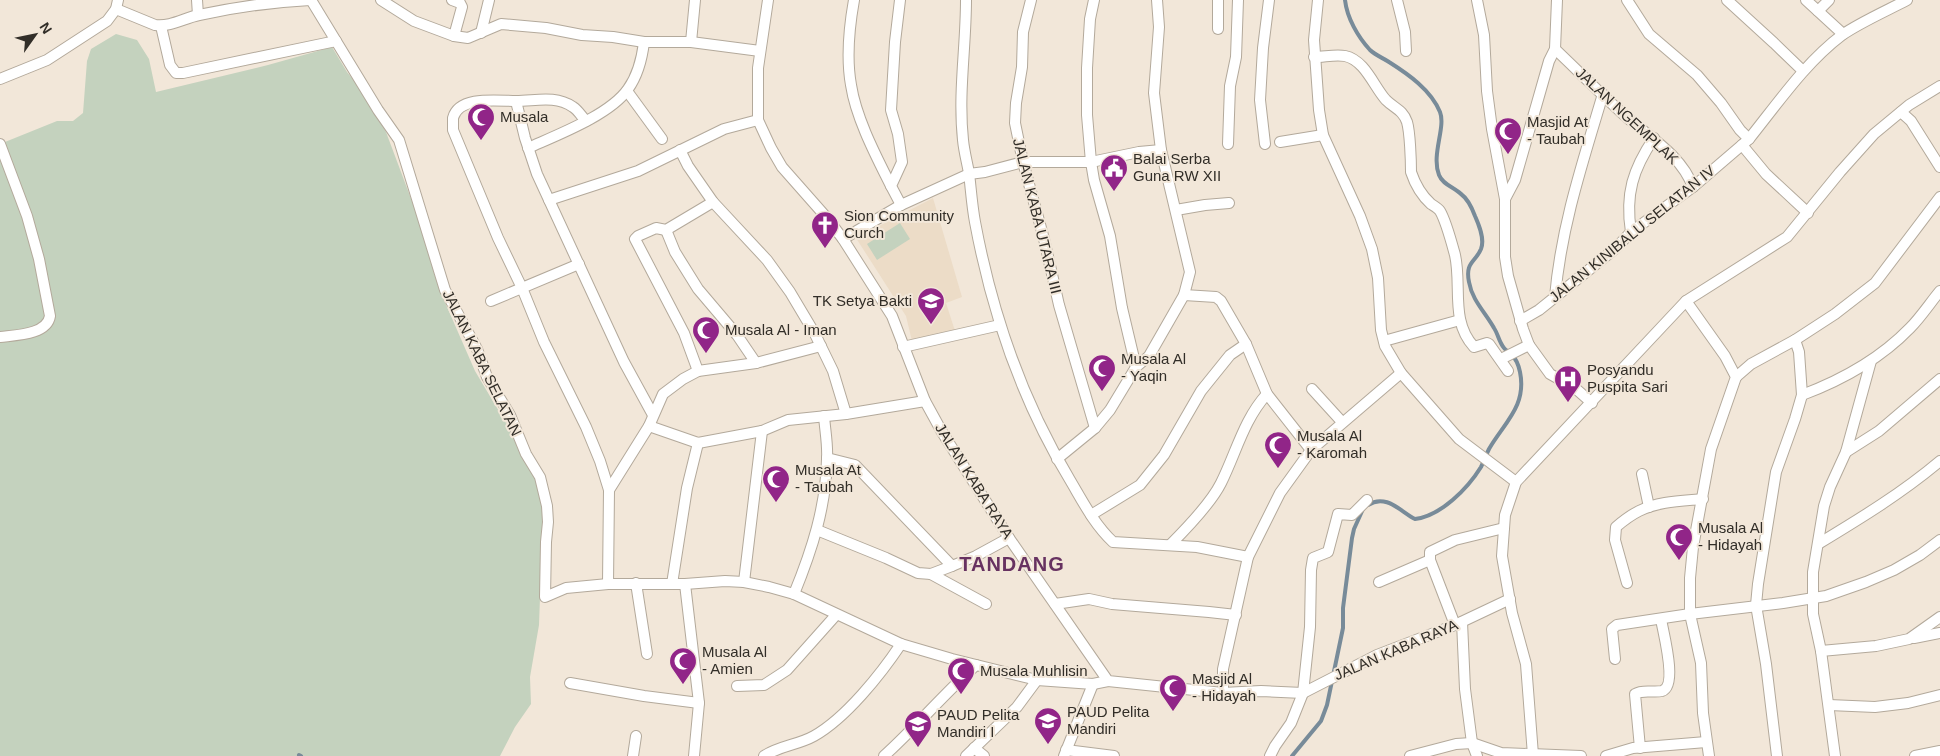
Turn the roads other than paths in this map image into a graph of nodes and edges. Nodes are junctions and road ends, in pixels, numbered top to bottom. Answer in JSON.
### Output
{"nodes":[{"id":1,"x":197,"y":0,"type":"edge"},
{"id":2,"x":310,"y":0,"type":"edge"},
{"id":3,"x":381,"y":0,"type":"edge"},
{"id":4,"x":452,"y":0,"type":"edge"},
{"id":5,"x":489,"y":0,"type":"edge"},
{"id":6,"x":695,"y":0,"type":"edge"},
{"id":7,"x":768,"y":0,"type":"edge"},
{"id":8,"x":854,"y":0,"type":"edge"},
{"id":9,"x":900,"y":0,"type":"edge"},
{"id":10,"x":966,"y":0,"type":"edge"},
{"id":11,"x":1031,"y":0,"type":"edge"},
{"id":12,"x":1094,"y":0,"type":"edge"},
{"id":13,"x":1157,"y":0,"type":"edge"},
{"id":14,"x":1218,"y":0,"type":"edge"},
{"id":15,"x":1238,"y":0,"type":"edge"},
{"id":16,"x":1269,"y":0,"type":"edge"},
{"id":17,"x":1318,"y":0,"type":"edge"},
{"id":18,"x":1397,"y":0,"type":"edge"},
{"id":19,"x":1477,"y":0,"type":"edge"},
{"id":20,"x":1556,"y":0,"type":"edge"},
{"id":21,"x":1626,"y":0,"type":"edge"},
{"id":22,"x":1726,"y":0,"type":"edge"},
{"id":23,"x":1806,"y":0,"type":"edge"},
{"id":24,"x":1828,"y":0,"type":"edge"},
{"id":25,"x":276,"y":1,"type":"edge"},
{"id":26,"x":1900,"y":2,"type":"edge"},
{"id":27,"x":117,"y":4,"type":"edge"},
{"id":28,"x":238,"y":5,"type":"edge"},
{"id":29,"x":1818,"y":11,"type":"junction"},
{"id":30,"x":198,"y":15,"type":"junction"},
{"id":31,"x":161,"y":26,"type":"junction"},
{"id":32,"x":1218,"y":29,"type":"dead end"},
{"id":33,"x":481,"y":32,"type":"junction"},
{"id":34,"x":1843,"y":34,"type":"junction"},
{"id":35,"x":454,"y":36,"type":"junction"},
{"id":36,"x":336,"y":41,"type":"junction"},
{"id":37,"x":644,"y":42,"type":"junction"},
{"id":38,"x":691,"y":42,"type":"junction"},
{"id":39,"x":1555,"y":49,"type":"junction"},
{"id":40,"x":760,"y":51,"type":"junction"},
{"id":41,"x":1406,"y":51,"type":"dead end"},
{"id":42,"x":1314,"y":57,"type":"junction"},
{"id":43,"x":1803,"y":71,"type":"junction"},
{"id":44,"x":0,"y":79,"type":"edge"},
{"id":45,"x":1940,"y":86,"type":"edge"},
{"id":46,"x":627,"y":91,"type":"junction"},
{"id":47,"x":1603,"y":94,"type":"junction"},
{"id":48,"x":516,"y":101,"type":"junction"},
{"id":49,"x":1901,"y":112,"type":"junction"},
{"id":50,"x":758,"y":120,"type":"junction"},
{"id":51,"x":586,"y":121,"type":"junction"},
{"id":52,"x":1323,"y":135,"type":"junction"},
{"id":53,"x":1654,"y":138,"type":"junction"},
{"id":54,"x":662,"y":139,"type":"dead end"},
{"id":55,"x":1280,"y":142,"type":"dead end"},
{"id":56,"x":1746,"y":142,"type":"junction"},
{"id":57,"x":0,"y":144,"type":"edge"},
{"id":58,"x":1228,"y":144,"type":"dead end"},
{"id":59,"x":1265,"y":144,"type":"dead end"},
{"id":60,"x":528,"y":148,"type":"junction"},
{"id":61,"x":680,"y":150,"type":"junction"},
{"id":62,"x":1161,"y":150,"type":"junction"},
{"id":63,"x":1023,"y":162,"type":"junction"},
{"id":64,"x":1091,"y":162,"type":"junction"},
{"id":65,"x":1940,"y":167,"type":"edge"},
{"id":66,"x":969,"y":174,"type":"junction"},
{"id":67,"x":891,"y":186,"type":"junction"},
{"id":68,"x":1693,"y":188,"type":"junction"},
{"id":69,"x":1940,"y":197,"type":"edge"},
{"id":70,"x":1506,"y":199,"type":"junction"},
{"id":71,"x":549,"y":200,"type":"junction"},
{"id":72,"x":713,"y":202,"type":"junction"},
{"id":73,"x":1229,"y":203,"type":"dead end"},
{"id":74,"x":901,"y":205,"type":"junction"},
{"id":75,"x":1176,"y":210,"type":"junction"},
{"id":76,"x":1808,"y":213,"type":"junction"},
{"id":77,"x":666,"y":230,"type":"junction"},
{"id":78,"x":1631,"y":232,"type":"junction"},
{"id":79,"x":843,"y":239,"type":"junction"},
{"id":80,"x":580,"y":264,"type":"junction"},
{"id":81,"x":522,"y":288,"type":"junction"},
{"id":82,"x":1940,"y":291,"type":"edge"},
{"id":83,"x":1184,"y":295,"type":"junction"},
{"id":84,"x":1555,"y":297,"type":"junction"},
{"id":85,"x":491,"y":301,"type":"dead end"},
{"id":86,"x":1686,"y":301,"type":"junction"},
{"id":87,"x":1460,"y":320,"type":"junction"},
{"id":88,"x":1520,"y":321,"type":"junction"},
{"id":89,"x":1000,"y":326,"type":"junction"},
{"id":90,"x":0,"y":337,"type":"edge"},
{"id":91,"x":1795,"y":340,"type":"junction"},
{"id":92,"x":1384,"y":341,"type":"junction"},
{"id":93,"x":1246,"y":344,"type":"junction"},
{"id":94,"x":1529,"y":345,"type":"junction"},
{"id":95,"x":821,"y":346,"type":"junction"},
{"id":96,"x":903,"y":347,"type":"junction"},
{"id":97,"x":1501,"y":359,"type":"junction"},
{"id":98,"x":1870,"y":361,"type":"junction"},
{"id":99,"x":756,"y":363,"type":"junction"},
{"id":100,"x":1136,"y":367,"type":"junction"},
{"id":101,"x":698,"y":371,"type":"junction"},
{"id":102,"x":1508,"y":371,"type":"dead end"},
{"id":103,"x":1401,"y":373,"type":"junction"},
{"id":104,"x":1736,"y":377,"type":"junction"},
{"id":105,"x":1940,"y":379,"type":"edge"},
{"id":106,"x":1312,"y":389,"type":"dead end"},
{"id":107,"x":1267,"y":394,"type":"junction"},
{"id":108,"x":1802,"y":396,"type":"junction"},
{"id":109,"x":925,"y":400,"type":"junction"},
{"id":110,"x":1592,"y":402,"type":"junction"},
{"id":111,"x":846,"y":414,"type":"junction"},
{"id":112,"x":653,"y":416,"type":"junction"},
{"id":113,"x":824,"y":416,"type":"junction"},
{"id":114,"x":1342,"y":422,"type":"junction"},
{"id":115,"x":649,"y":426,"type":"junction"},
{"id":116,"x":1095,"y":428,"type":"junction"},
{"id":117,"x":762,"y":431,"type":"junction"},
{"id":118,"x":698,"y":443,"type":"junction"},
{"id":119,"x":1311,"y":450,"type":"junction"},
{"id":120,"x":1846,"y":452,"type":"junction"},
{"id":121,"x":827,"y":458,"type":"junction"},
{"id":122,"x":1057,"y":459,"type":"junction"},
{"id":123,"x":1940,"y":460,"type":"edge"},
{"id":124,"x":1642,"y":474,"type":"dead end"},
{"id":125,"x":1516,"y":482,"type":"junction"},
{"id":126,"x":609,"y":490,"type":"junction"},
{"id":127,"x":1703,"y":499,"type":"junction"},
{"id":128,"x":1367,"y":500,"type":"dead end"},
{"id":129,"x":1648,"y":507,"type":"junction"},
{"id":130,"x":1091,"y":515,"type":"junction"},
{"id":131,"x":1504,"y":528,"type":"junction"},
{"id":132,"x":817,"y":530,"type":"junction"},
{"id":133,"x":1009,"y":538,"type":"junction"},
{"id":134,"x":1940,"y":540,"type":"edge"},
{"id":135,"x":1818,"y":544,"type":"junction"},
{"id":136,"x":1170,"y":545,"type":"junction"},
{"id":137,"x":1248,"y":557,"type":"junction"},
{"id":138,"x":1430,"y":560,"type":"junction"},
{"id":139,"x":952,"y":566,"type":"junction"},
{"id":140,"x":931,"y":574,"type":"junction"},
{"id":141,"x":744,"y":582,"type":"junction"},
{"id":142,"x":1379,"y":582,"type":"dead end"},
{"id":143,"x":636,"y":583,"type":"junction"},
{"id":144,"x":1627,"y":583,"type":"dead end"},
{"id":145,"x":608,"y":584,"type":"junction"},
{"id":146,"x":672,"y":584,"type":"junction"},
{"id":147,"x":685,"y":584,"type":"junction"},
{"id":148,"x":794,"y":594,"type":"junction"},
{"id":149,"x":1510,"y":599,"type":"junction"},
{"id":150,"x":1812,"y":599,"type":"junction"},
{"id":151,"x":986,"y":604,"type":"dead end"},
{"id":152,"x":1054,"y":604,"type":"junction"},
{"id":153,"x":1756,"y":605,"type":"junction"},
{"id":154,"x":1690,"y":614,"type":"junction"},
{"id":155,"x":836,"y":615,"type":"junction"},
{"id":156,"x":1236,"y":615,"type":"junction"},
{"id":157,"x":1940,"y":617,"type":"edge"},
{"id":158,"x":1661,"y":619,"type":"junction"},
{"id":159,"x":1459,"y":623,"type":"junction"},
{"id":160,"x":1940,"y":634,"type":"edge"},
{"id":161,"x":1909,"y":639,"type":"junction"},
{"id":162,"x":901,"y":644,"type":"junction"},
{"id":163,"x":1821,"y":651,"type":"junction"},
{"id":164,"x":647,"y":654,"type":"dead end"},
{"id":165,"x":1616,"y":659,"type":"dead end"},
{"id":166,"x":976,"y":665,"type":"junction"},
{"id":167,"x":1037,"y":680,"type":"junction"},
{"id":168,"x":1108,"y":681,"type":"junction"},
{"id":169,"x":570,"y":683,"type":"dead end"},
{"id":170,"x":1093,"y":684,"type":"junction"},
{"id":171,"x":737,"y":686,"type":"dead end"},
{"id":172,"x":1223,"y":693,"type":"junction"},
{"id":173,"x":1303,"y":693,"type":"junction"},
{"id":174,"x":1940,"y":695,"type":"edge"},
{"id":175,"x":699,"y":703,"type":"junction"},
{"id":176,"x":1829,"y":705,"type":"junction"},
{"id":177,"x":636,"y":736,"type":"dead end"},
{"id":178,"x":1472,"y":742,"type":"junction"},
{"id":179,"x":1706,"y":742,"type":"junction"},
{"id":180,"x":974,"y":748,"type":"junction"},
{"id":181,"x":1640,"y":748,"type":"junction"},
{"id":182,"x":1940,"y":751,"type":"edge"},
{"id":183,"x":1065,"y":753,"type":"edge"},
{"id":184,"x":1533,"y":755,"type":"edge"},
{"id":185,"x":633,"y":756,"type":"edge"},
{"id":186,"x":694,"y":756,"type":"edge"},
{"id":187,"x":764,"y":756,"type":"edge"},
{"id":188,"x":884,"y":756,"type":"edge"},
{"id":189,"x":966,"y":756,"type":"edge"},
{"id":190,"x":984,"y":756,"type":"edge"},
{"id":191,"x":1114,"y":756,"type":"edge"},
{"id":192,"x":1270,"y":756,"type":"edge"},
{"id":193,"x":1410,"y":756,"type":"edge"},
{"id":194,"x":1478,"y":756,"type":"edge"},
{"id":195,"x":1581,"y":756,"type":"edge"},
{"id":196,"x":1606,"y":756,"type":"edge"},
{"id":197,"x":1708,"y":756,"type":"edge"},
{"id":198,"x":1777,"y":756,"type":"edge"},
{"id":199,"x":1835,"y":756,"type":"edge"},
{"id":200,"x":1915,"y":756,"type":"edge"}],
"edges":[{"from":1,"to":30,"type":"street"},
{"from":2,"to":25,"type":"street"},
{"from":2,"to":36,"type":"street","name":"JALAN KABA SELATAN"},
{"from":3,"to":35,"type":"street"},
{"from":4,"to":35,"type":"street"},
{"from":5,"to":33,"type":"street"},
{"from":6,"to":38,"type":"street"},
{"from":7,"to":40,"type":"street","name":"JALAN KABA RAYA"},
{"from":8,"to":67,"type":"street"},
{"from":9,"to":67,"type":"street"},
{"from":10,"to":66,"type":"street"},
{"from":11,"to":63,"type":"street","name":"JALAN KABA UTARA III"},
{"from":12,"to":64,"type":"street"},
{"from":13,"to":62,"type":"street"},
{"from":14,"to":32,"type":"street"},
{"from":15,"to":58,"type":"street"},
{"from":16,"to":59,"type":"street"},
{"from":17,"to":42,"type":"street"},
{"from":18,"to":41,"type":"street"},
{"from":19,"to":70,"type":"street"},
{"from":20,"to":39,"type":"street"},
{"from":21,"to":56,"type":"street"},
{"from":22,"to":43,"type":"street"},
{"from":23,"to":29,"type":"street"},
{"from":24,"to":29,"type":"street"},
{"from":25,"to":28,"type":"street"},
{"from":26,"to":34,"type":"street","name":"JALAN KINIBALU SELATAN IV"},
{"from":27,"to":31,"type":"street"},
{"from":27,"to":44,"type":"street"},
{"from":28,"to":30,"type":"street"},
{"from":29,"to":34,"type":"street"},
{"from":30,"to":31,"type":"street"},
{"from":31,"to":36,"type":"street"},
{"from":33,"to":35,"type":"street"},
{"from":33,"to":37,"type":"street"},
{"from":34,"to":43,"type":"street","name":"JALAN KINIBALU SELATAN IV"},
{"from":36,"to":145,"type":"street","name":"JALAN KABA SELATAN"},
{"from":37,"to":38,"type":"street"},
{"from":37,"to":46,"type":"street"},
{"from":38,"to":40,"type":"street"},
{"from":39,"to":47,"type":"street","name":"JALAN NGEMPLAK"},
{"from":39,"to":70,"type":"street"},
{"from":40,"to":50,"type":"street","name":"JALAN KABA RAYA"},
{"from":42,"to":52,"type":"street"},
{"from":42,"to":87,"type":"street"},
{"from":43,"to":56,"type":"street","name":"JALAN KINIBALU SELATAN IV"},
{"from":45,"to":49,"type":"street"},
{"from":46,"to":51,"type":"street"},
{"from":46,"to":54,"type":"street"},
{"from":47,"to":53,"type":"street","name":"JALAN NGEMPLAK"},
{"from":47,"to":84,"type":"street"},
{"from":48,"to":51,"type":"street"},
{"from":48,"to":60,"type":"street"},
{"from":48,"to":81,"type":"street"},
{"from":49,"to":65,"type":"street"},
{"from":49,"to":76,"type":"street"},
{"from":50,"to":61,"type":"street"},
{"from":50,"to":79,"type":"street","name":"JALAN KABA RAYA"},
{"from":51,"to":60,"type":"street"},
{"from":52,"to":55,"type":"street"},
{"from":52,"to":92,"type":"street"},
{"from":53,"to":68,"type":"street","name":"JALAN NGEMPLAK"},
{"from":53,"to":78,"type":"street"},
{"from":56,"to":68,"type":"street","name":"JALAN KINIBALU SELATAN IV"},
{"from":56,"to":76,"type":"street"},
{"from":57,"to":90,"type":"street"},
{"from":60,"to":71,"type":"street"},
{"from":61,"to":71,"type":"street"},
{"from":61,"to":72,"type":"street"},
{"from":62,"to":64,"type":"street"},
{"from":62,"to":75,"type":"street"},
{"from":63,"to":64,"type":"street"},
{"from":63,"to":66,"type":"street"},
{"from":63,"to":116,"type":"street","name":"JALAN KABA UTARA III"},
{"from":64,"to":100,"type":"street"},
{"from":66,"to":74,"type":"street"},
{"from":66,"to":89,"type":"street"},
{"from":67,"to":74,"type":"street"},
{"from":68,"to":78,"type":"street","name":"JALAN KINIBALU SELATAN IV"},
{"from":69,"to":91,"type":"street"},
{"from":70,"to":88,"type":"street"},
{"from":71,"to":80,"type":"street"},
{"from":72,"to":77,"type":"street"},
{"from":72,"to":95,"type":"street"},
{"from":73,"to":75,"type":"street"},
{"from":74,"to":79,"type":"street"},
{"from":75,"to":83,"type":"street"},
{"from":76,"to":86,"type":"street"},
{"from":77,"to":99,"type":"street"},
{"from":77,"to":101,"type":"street"},
{"from":78,"to":84,"type":"street","name":"JALAN KINIBALU SELATAN IV"},
{"from":79,"to":96,"type":"street","name":"JALAN KABA RAYA"},
{"from":80,"to":81,"type":"street"},
{"from":80,"to":112,"type":"street"},
{"from":81,"to":85,"type":"street"},
{"from":81,"to":126,"type":"street"},
{"from":82,"to":98,"type":"street"},
{"from":83,"to":93,"type":"street"},
{"from":83,"to":100,"type":"street"},
{"from":84,"to":88,"type":"street","name":"JALAN KINIBALU SELATAN IV"},
{"from":86,"to":104,"type":"street"},
{"from":86,"to":110,"type":"street"},
{"from":87,"to":92,"type":"street"},
{"from":87,"to":97,"type":"street"},
{"from":88,"to":94,"type":"street"},
{"from":89,"to":96,"type":"street"},
{"from":89,"to":122,"type":"street"},
{"from":91,"to":104,"type":"street"},
{"from":91,"to":108,"type":"street"},
{"from":92,"to":103,"type":"street"},
{"from":93,"to":107,"type":"street"},
{"from":93,"to":130,"type":"street"},
{"from":94,"to":97,"type":"street"},
{"from":94,"to":110,"type":"street"},
{"from":95,"to":99,"type":"street"},
{"from":95,"to":111,"type":"street"},
{"from":96,"to":109,"type":"street","name":"JALAN KABA RAYA"},
{"from":97,"to":102,"type":"street"},
{"from":98,"to":108,"type":"street"},
{"from":98,"to":120,"type":"street"},
{"from":99,"to":101,"type":"street"},
{"from":100,"to":116,"type":"street"},
{"from":101,"to":112,"type":"street"},
{"from":103,"to":114,"type":"street"},
{"from":103,"to":125,"type":"street"},
{"from":104,"to":127,"type":"street"},
{"from":105,"to":120,"type":"street"},
{"from":106,"to":114,"type":"street"},
{"from":107,"to":119,"type":"street"},
{"from":107,"to":136,"type":"street"},
{"from":108,"to":153,"type":"street"},
{"from":109,"to":111,"type":"street"},
{"from":109,"to":133,"type":"street","name":"JALAN KABA RAYA"},
{"from":110,"to":125,"type":"street"},
{"from":111,"to":113,"type":"street"},
{"from":112,"to":115,"type":"street"},
{"from":113,"to":117,"type":"street"},
{"from":113,"to":121,"type":"street"},
{"from":114,"to":119,"type":"street"},
{"from":115,"to":118,"type":"street"},
{"from":115,"to":126,"type":"street"},
{"from":116,"to":122,"type":"street"},
{"from":117,"to":118,"type":"street"},
{"from":117,"to":141,"type":"street"},
{"from":118,"to":146,"type":"street"},
{"from":119,"to":137,"type":"street"},
{"from":120,"to":135,"type":"street"},
{"from":121,"to":132,"type":"street"},
{"from":121,"to":139,"type":"street"},
{"from":122,"to":130,"type":"street"},
{"from":123,"to":135,"type":"street"},
{"from":124,"to":129,"type":"street"},
{"from":125,"to":131,"type":"street"},
{"from":126,"to":145,"type":"street"},
{"from":127,"to":129,"type":"street"},
{"from":127,"to":154,"type":"street"},
{"from":128,"to":173,"type":"street"},
{"from":129,"to":144,"type":"street"},
{"from":130,"to":136,"type":"street"},
{"from":131,"to":138,"type":"street"},
{"from":131,"to":149,"type":"street"},
{"from":132,"to":140,"type":"street"},
{"from":132,"to":148,"type":"street"},
{"from":133,"to":139,"type":"street"},
{"from":133,"to":152,"type":"street","name":"JALAN KABA RAYA"},
{"from":134,"to":150,"type":"street"},
{"from":135,"to":150,"type":"street"},
{"from":136,"to":137,"type":"street"},
{"from":137,"to":156,"type":"street"},
{"from":138,"to":142,"type":"street"},
{"from":138,"to":159,"type":"street"},
{"from":139,"to":140,"type":"street"},
{"from":140,"to":151,"type":"street"},
{"from":141,"to":147,"type":"street"},
{"from":141,"to":148,"type":"street"},
{"from":143,"to":145,"type":"street"},
{"from":143,"to":146,"type":"street"},
{"from":143,"to":164,"type":"street"},
{"from":146,"to":147,"type":"street"},
{"from":147,"to":175,"type":"street"},
{"from":148,"to":155,"type":"street"},
{"from":149,"to":159,"type":"street","name":"JALAN KABA RAYA"},
{"from":149,"to":184,"type":"street"},
{"from":150,"to":153,"type":"street"},
{"from":150,"to":163,"type":"street"},
{"from":152,"to":156,"type":"street"},
{"from":152,"to":168,"type":"street","name":"JALAN KABA RAYA"},
{"from":153,"to":154,"type":"street"},
{"from":153,"to":198,"type":"street"},
{"from":154,"to":158,"type":"street"},
{"from":154,"to":179,"type":"street"},
{"from":155,"to":162,"type":"street"},
{"from":155,"to":171,"type":"street"},
{"from":156,"to":172,"type":"street"},
{"from":157,"to":161,"type":"street"},
{"from":158,"to":165,"type":"street"},
{"from":158,"to":181,"type":"street"},
{"from":159,"to":173,"type":"street","name":"JALAN KABA RAYA"},
{"from":159,"to":178,"type":"street"},
{"from":160,"to":161,"type":"street"},
{"from":161,"to":163,"type":"street"},
{"from":162,"to":166,"type":"street"},
{"from":162,"to":187,"type":"street"},
{"from":163,"to":176,"type":"street"},
{"from":166,"to":167,"type":"street"},
{"from":166,"to":188,"type":"street"},
{"from":167,"to":170,"type":"street"},
{"from":167,"to":180,"type":"street"},
{"from":168,"to":170,"type":"street"},
{"from":168,"to":172,"type":"street"},
{"from":169,"to":175,"type":"street"},
{"from":170,"to":183,"type":"street"},
{"from":172,"to":173,"type":"street"},
{"from":173,"to":192,"type":"street"},
{"from":174,"to":176,"type":"street"},
{"from":175,"to":186,"type":"street"},
{"from":176,"to":199,"type":"street"},
{"from":177,"to":185,"type":"street"},
{"from":178,"to":184,"type":"street"},
{"from":178,"to":193,"type":"street"},
{"from":178,"to":194,"type":"street"},
{"from":179,"to":181,"type":"street"},
{"from":179,"to":197,"type":"street"},
{"from":180,"to":189,"type":"street"},
{"from":180,"to":190,"type":"street"},
{"from":181,"to":196,"type":"street"},
{"from":182,"to":200,"type":"street"},
{"from":183,"to":191,"type":"street"},
{"from":184,"to":195,"type":"street"}]}
